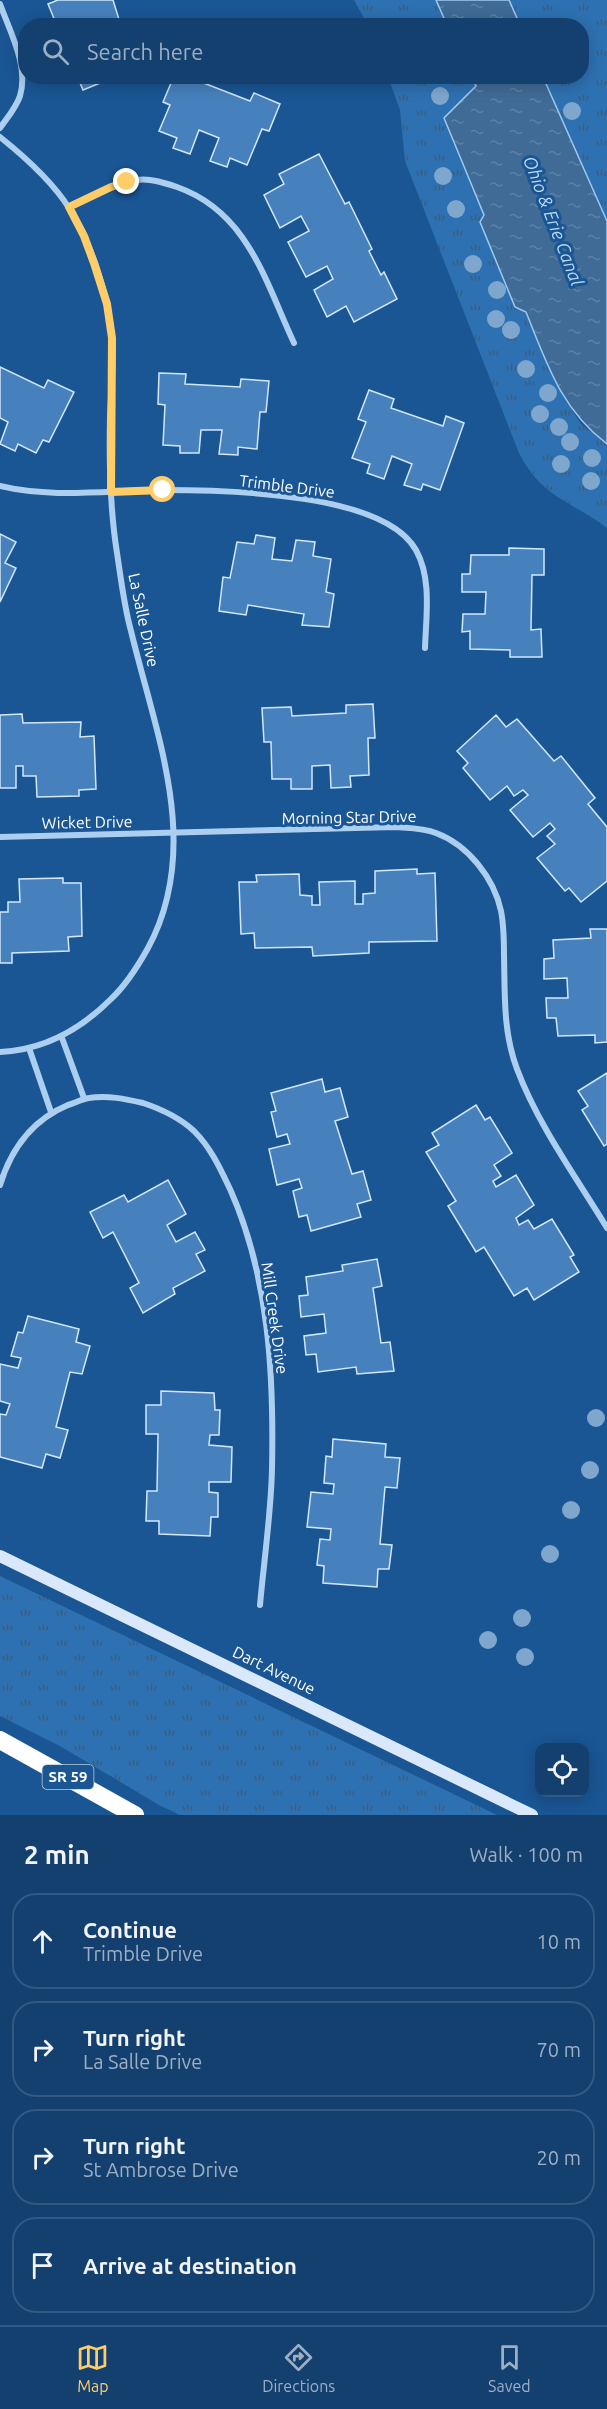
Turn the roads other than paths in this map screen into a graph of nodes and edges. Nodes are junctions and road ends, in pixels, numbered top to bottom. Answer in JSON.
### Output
{"nodes":[{"id":1,"x":0,"y":4,"type":"edge"},
{"id":2,"x":18,"y":53,"type":"edge"},
{"id":3,"x":22,"y":84,"type":"edge"},
{"id":4,"x":0,"y":128,"type":"edge"},
{"id":5,"x":0,"y":136,"type":"edge"},
{"id":6,"x":69,"y":207,"type":"junction"},
{"id":7,"x":294,"y":343,"type":"dead end"},
{"id":8,"x":0,"y":486,"type":"edge"},
{"id":9,"x":111,"y":492,"type":"junction"},
{"id":10,"x":425,"y":648,"type":"dead end"},
{"id":11,"x":174,"y":834,"type":"junction"},
{"id":12,"x":0,"y":837,"type":"edge"},
{"id":13,"x":62,"y":1038,"type":"junction"},
{"id":14,"x":29,"y":1048,"type":"junction"},
{"id":15,"x":0,"y":1052,"type":"edge"},
{"id":16,"x":84,"y":1098,"type":"junction"},
{"id":17,"x":51,"y":1112,"type":"junction"},
{"id":18,"x":0,"y":1185,"type":"edge"},
{"id":19,"x":607,"y":1228,"type":"edge"},
{"id":20,"x":0,"y":1556,"type":"edge"},
{"id":21,"x":260,"y":1605,"type":"dead end"},
{"id":22,"x":0,"y":1740,"type":"edge"},
{"id":23,"x":135,"y":1815,"type":"edge"},
{"id":24,"x":532,"y":1815,"type":"edge"}],
"edges":[{"from":1,"to":2,"type":"street"},
{"from":3,"to":4,"type":"street"},
{"from":5,"to":6,"type":"street","name":"La Salle Drive"},
{"from":6,"to":7,"type":"street"},
{"from":6,"to":9,"type":"street","name":"La Salle Drive"},
{"from":8,"to":9,"type":"street","name":"Trimble Drive"},
{"from":9,"to":10,"type":"street","name":"Trimble Drive"},
{"from":9,"to":11,"type":"street","name":"La Salle Drive"},
{"from":11,"to":12,"type":"street","name":"Wicket Drive"},
{"from":11,"to":13,"type":"street","name":"La Salle Drive"},
{"from":11,"to":19,"type":"street","name":"Morning Star Drive"},
{"from":13,"to":14,"type":"street","name":"La Salle Drive"},
{"from":13,"to":16,"type":"street"},
{"from":14,"to":15,"type":"street","name":"La Salle Drive"},
{"from":14,"to":17,"type":"street"},
{"from":16,"to":17,"type":"street"},
{"from":16,"to":21,"type":"street","name":"Mill Creek Drive"},
{"from":17,"to":18,"type":"street"},
{"from":20,"to":24,"type":"main road","name":"Dart Avenue"},
{"from":22,"to":23,"type":"highway","number":"SR 59"}]}
